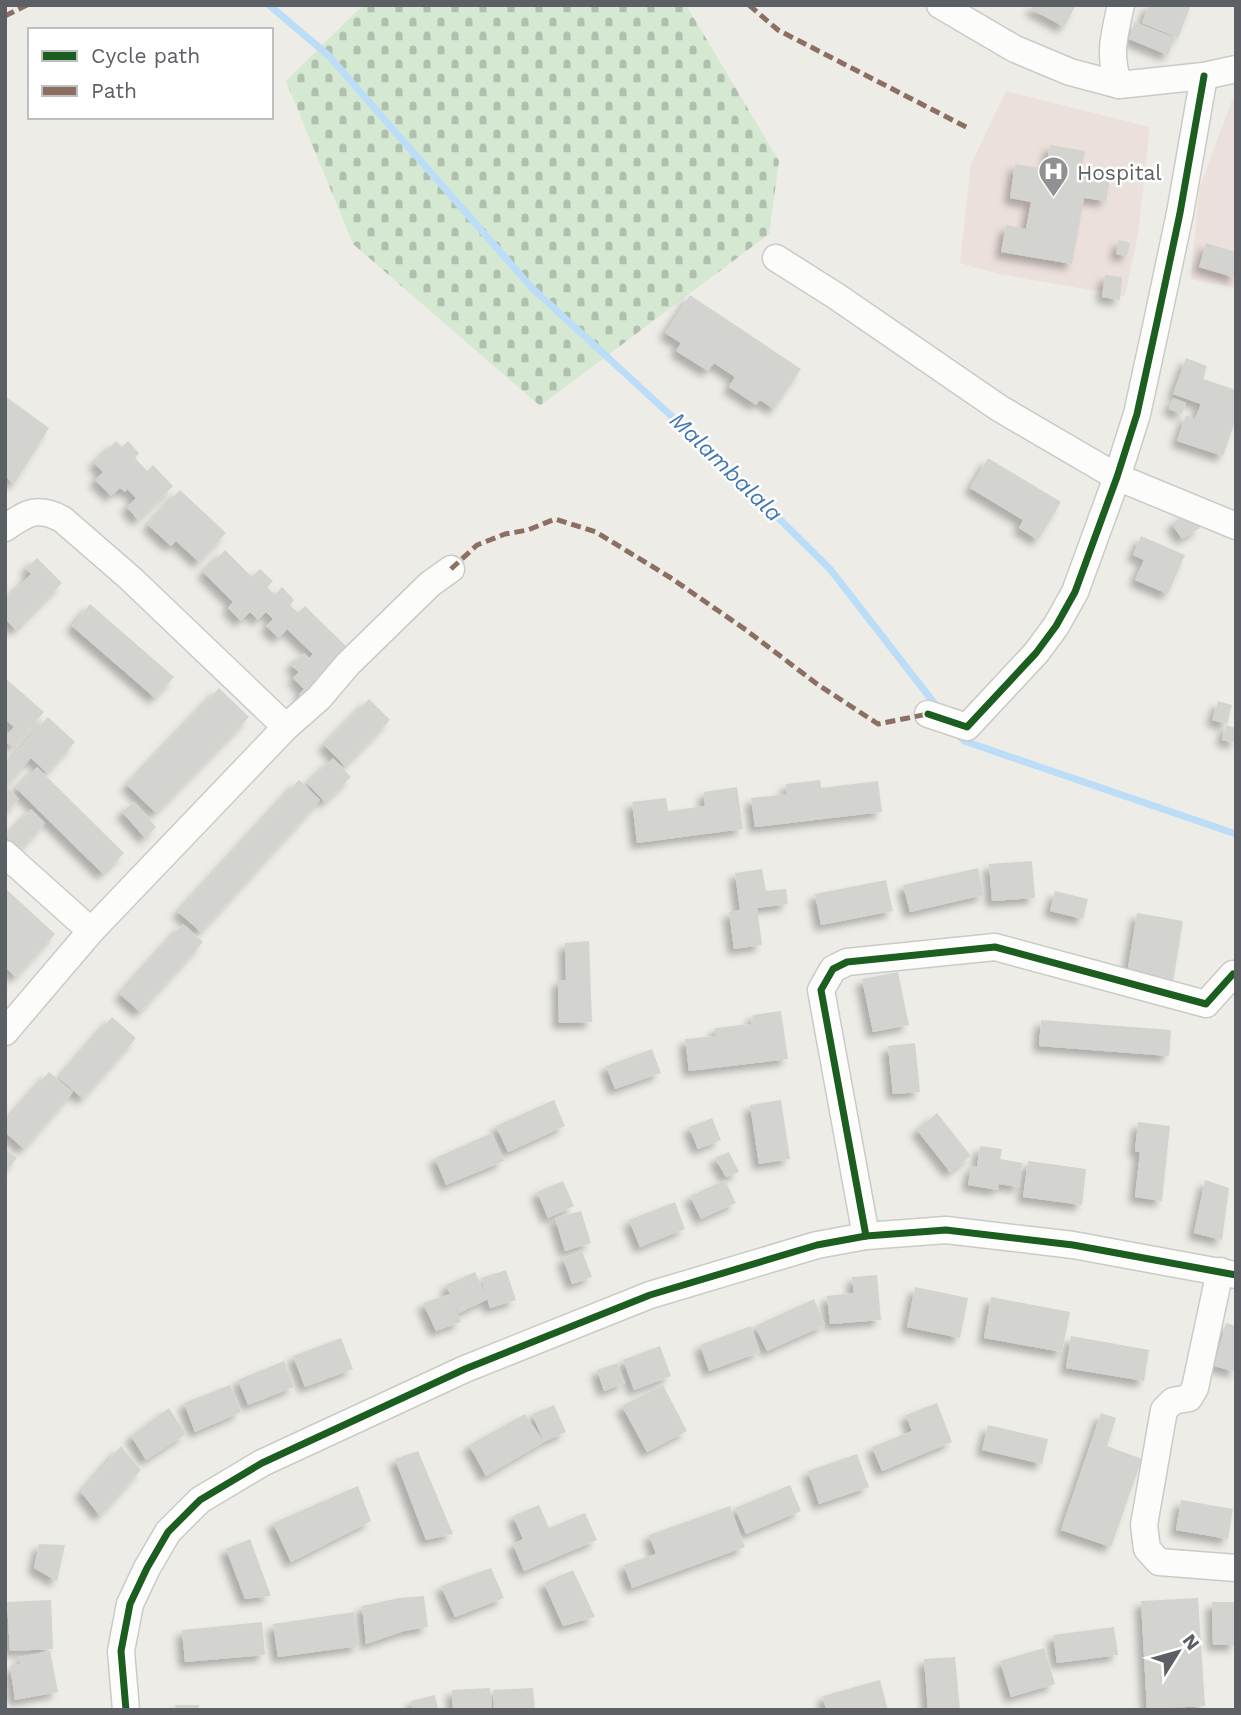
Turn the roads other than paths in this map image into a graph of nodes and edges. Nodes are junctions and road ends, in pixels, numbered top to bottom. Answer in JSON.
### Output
{"nodes":[{"id":1,"x":940,"y":5,"type":"edge"},
{"id":2,"x":1121,"y":5,"type":"edge"},
{"id":3,"x":1236,"y":69,"type":"edge"},
{"id":4,"x":1204,"y":76,"type":"junction"},
{"id":5,"x":1119,"y":85,"type":"junction"},
{"id":6,"x":776,"y":258,"type":"dead end"},
{"id":7,"x":1117,"y":477,"type":"junction"},
{"id":8,"x":1236,"y":526,"type":"edge"},
{"id":9,"x":5,"y":528,"type":"edge"},
{"id":10,"x":451,"y":569,"type":"dead end"},
{"id":11,"x":928,"y":713,"type":"dead end"},
{"id":12,"x":286,"y":727,"type":"junction"},
{"id":13,"x":5,"y":854,"type":"edge"},
{"id":14,"x":91,"y":931,"type":"junction"},
{"id":15,"x":1233,"y":974,"type":"dead end"},
{"id":16,"x":5,"y":1032,"type":"edge"},
{"id":17,"x":866,"y":1236,"type":"junction"},
{"id":18,"x":1228,"y":1273,"type":"edge"},
{"id":19,"x":1236,"y":1568,"type":"edge"},
{"id":20,"x":126,"y":1710,"type":"edge"}],
"edges":[{"from":1,"to":5,"type":"street"},
{"from":2,"to":5,"type":"street"},
{"from":3,"to":4,"type":"street"},
{"from":4,"to":5,"type":"street"},
{"from":4,"to":7,"type":"street"},
{"from":6,"to":7,"type":"street"},
{"from":7,"to":8,"type":"street"},
{"from":7,"to":11,"type":"street"},
{"from":9,"to":12,"type":"street"},
{"from":10,"to":12,"type":"street"},
{"from":12,"to":14,"type":"street"},
{"from":13,"to":14,"type":"street"},
{"from":14,"to":16,"type":"street"},
{"from":15,"to":17,"type":"street"},
{"from":17,"to":18,"type":"street"},
{"from":17,"to":20,"type":"street"},
{"from":18,"to":19,"type":"street"}]}
